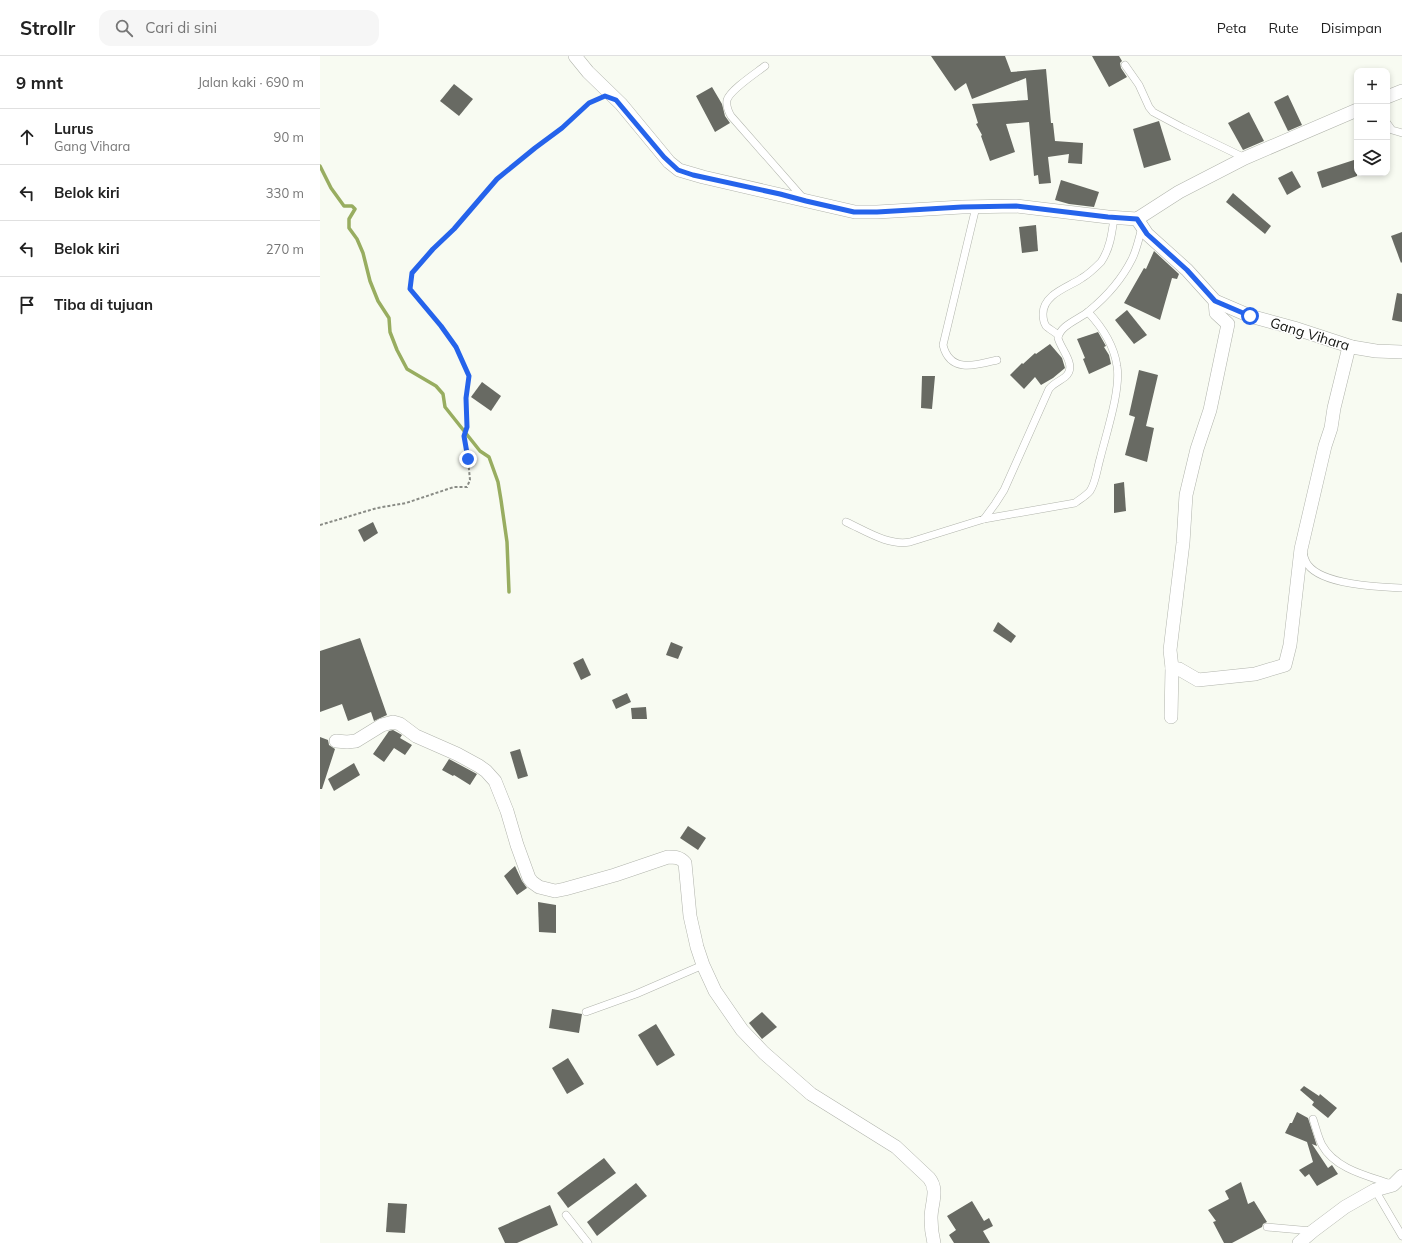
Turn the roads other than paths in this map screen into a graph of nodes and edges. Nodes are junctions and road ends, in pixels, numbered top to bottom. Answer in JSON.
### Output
{"nodes":[{"id":1,"x":575,"y":56,"type":"edge"},
{"id":2,"x":1125,"y":64,"type":"dead end"},
{"id":3,"x":765,"y":66,"type":"dead end"},
{"id":4,"x":1402,"y":91,"type":"edge"},
{"id":5,"x":1390,"y":96,"type":"edge"},
{"id":6,"x":1354,"y":111,"type":"edge"},
{"id":7,"x":1390,"y":127,"type":"edge"},
{"id":8,"x":1402,"y":133,"type":"edge"},
{"id":9,"x":1245,"y":158,"type":"junction"},
{"id":10,"x":806,"y":201,"type":"junction"},
{"id":11,"x":976,"y":207,"type":"junction"},
{"id":12,"x":1114,"y":218,"type":"junction"},
{"id":13,"x":1140,"y":223,"type":"junction"},
{"id":14,"x":1215,"y":301,"type":"junction"},
{"id":15,"x":1088,"y":312,"type":"junction"},
{"id":16,"x":1058,"y":335,"type":"junction"},
{"id":17,"x":1352,"y":347,"type":"junction"},
{"id":18,"x":1402,"y":352,"type":"edge"},
{"id":19,"x":997,"y":360,"type":"dead end"},
{"id":20,"x":984,"y":519,"type":"junction"},
{"id":21,"x":846,"y":522,"type":"dead end"},
{"id":22,"x":1301,"y":549,"type":"junction"},
{"id":23,"x":1402,"y":588,"type":"edge"},
{"id":24,"x":1172,"y":668,"type":"junction"},
{"id":25,"x":1171,"y":717,"type":"dead end"},
{"id":26,"x":336,"y":740,"type":"dead end"},
{"id":27,"x":703,"y":965,"type":"junction"},
{"id":28,"x":586,"y":1012,"type":"dead end"},
{"id":29,"x":1313,"y":1119,"type":"dead end"},
{"id":30,"x":1398,"y":1180,"type":"edge"},
{"id":31,"x":1375,"y":1190,"type":"junction"},
{"id":32,"x":566,"y":1215,"type":"dead end"},
{"id":33,"x":1267,"y":1227,"type":"dead end"},
{"id":34,"x":1313,"y":1231,"type":"junction"},
{"id":35,"x":1402,"y":1236,"type":"edge"},
{"id":36,"x":588,"y":1243,"type":"edge"},
{"id":37,"x":934,"y":1243,"type":"edge"},
{"id":38,"x":1299,"y":1243,"type":"edge"}],
"edges":[{"from":1,"to":10,"type":"street"},
{"from":2,"to":9,"type":"lane"},
{"from":3,"to":10,"type":"lane"},
{"from":4,"to":5,"type":"street"},
{"from":6,"to":9,"type":"street"},
{"from":7,"to":8,"type":"lane"},
{"from":9,"to":13,"type":"street"},
{"from":10,"to":11,"type":"street"},
{"from":11,"to":12,"type":"street"},
{"from":11,"to":19,"type":"lane"},
{"from":12,"to":13,"type":"street"},
{"from":12,"to":16,"type":"lane"},
{"from":13,"to":14,"type":"street","name":"Gang Vihara"},
{"from":13,"to":15,"type":"lane"},
{"from":14,"to":17,"type":"street","name":"Gang Vihara"},
{"from":14,"to":24,"type":"street"},
{"from":15,"to":16,"type":"lane"},
{"from":15,"to":20,"type":"lane"},
{"from":16,"to":20,"type":"lane"},
{"from":17,"to":18,"type":"street","name":"Gang Vihara"},
{"from":17,"to":22,"type":"street"},
{"from":20,"to":21,"type":"lane"},
{"from":22,"to":23,"type":"lane"},
{"from":22,"to":24,"type":"street"},
{"from":24,"to":25,"type":"street"},
{"from":26,"to":27,"type":"street"},
{"from":27,"to":28,"type":"lane"},
{"from":27,"to":37,"type":"street"},
{"from":29,"to":30,"type":"lane"},
{"from":30,"to":31,"type":"street"},
{"from":31,"to":34,"type":"street"},
{"from":31,"to":35,"type":"lane"},
{"from":32,"to":36,"type":"lane"},
{"from":33,"to":34,"type":"lane"},
{"from":34,"to":38,"type":"street"}]}
